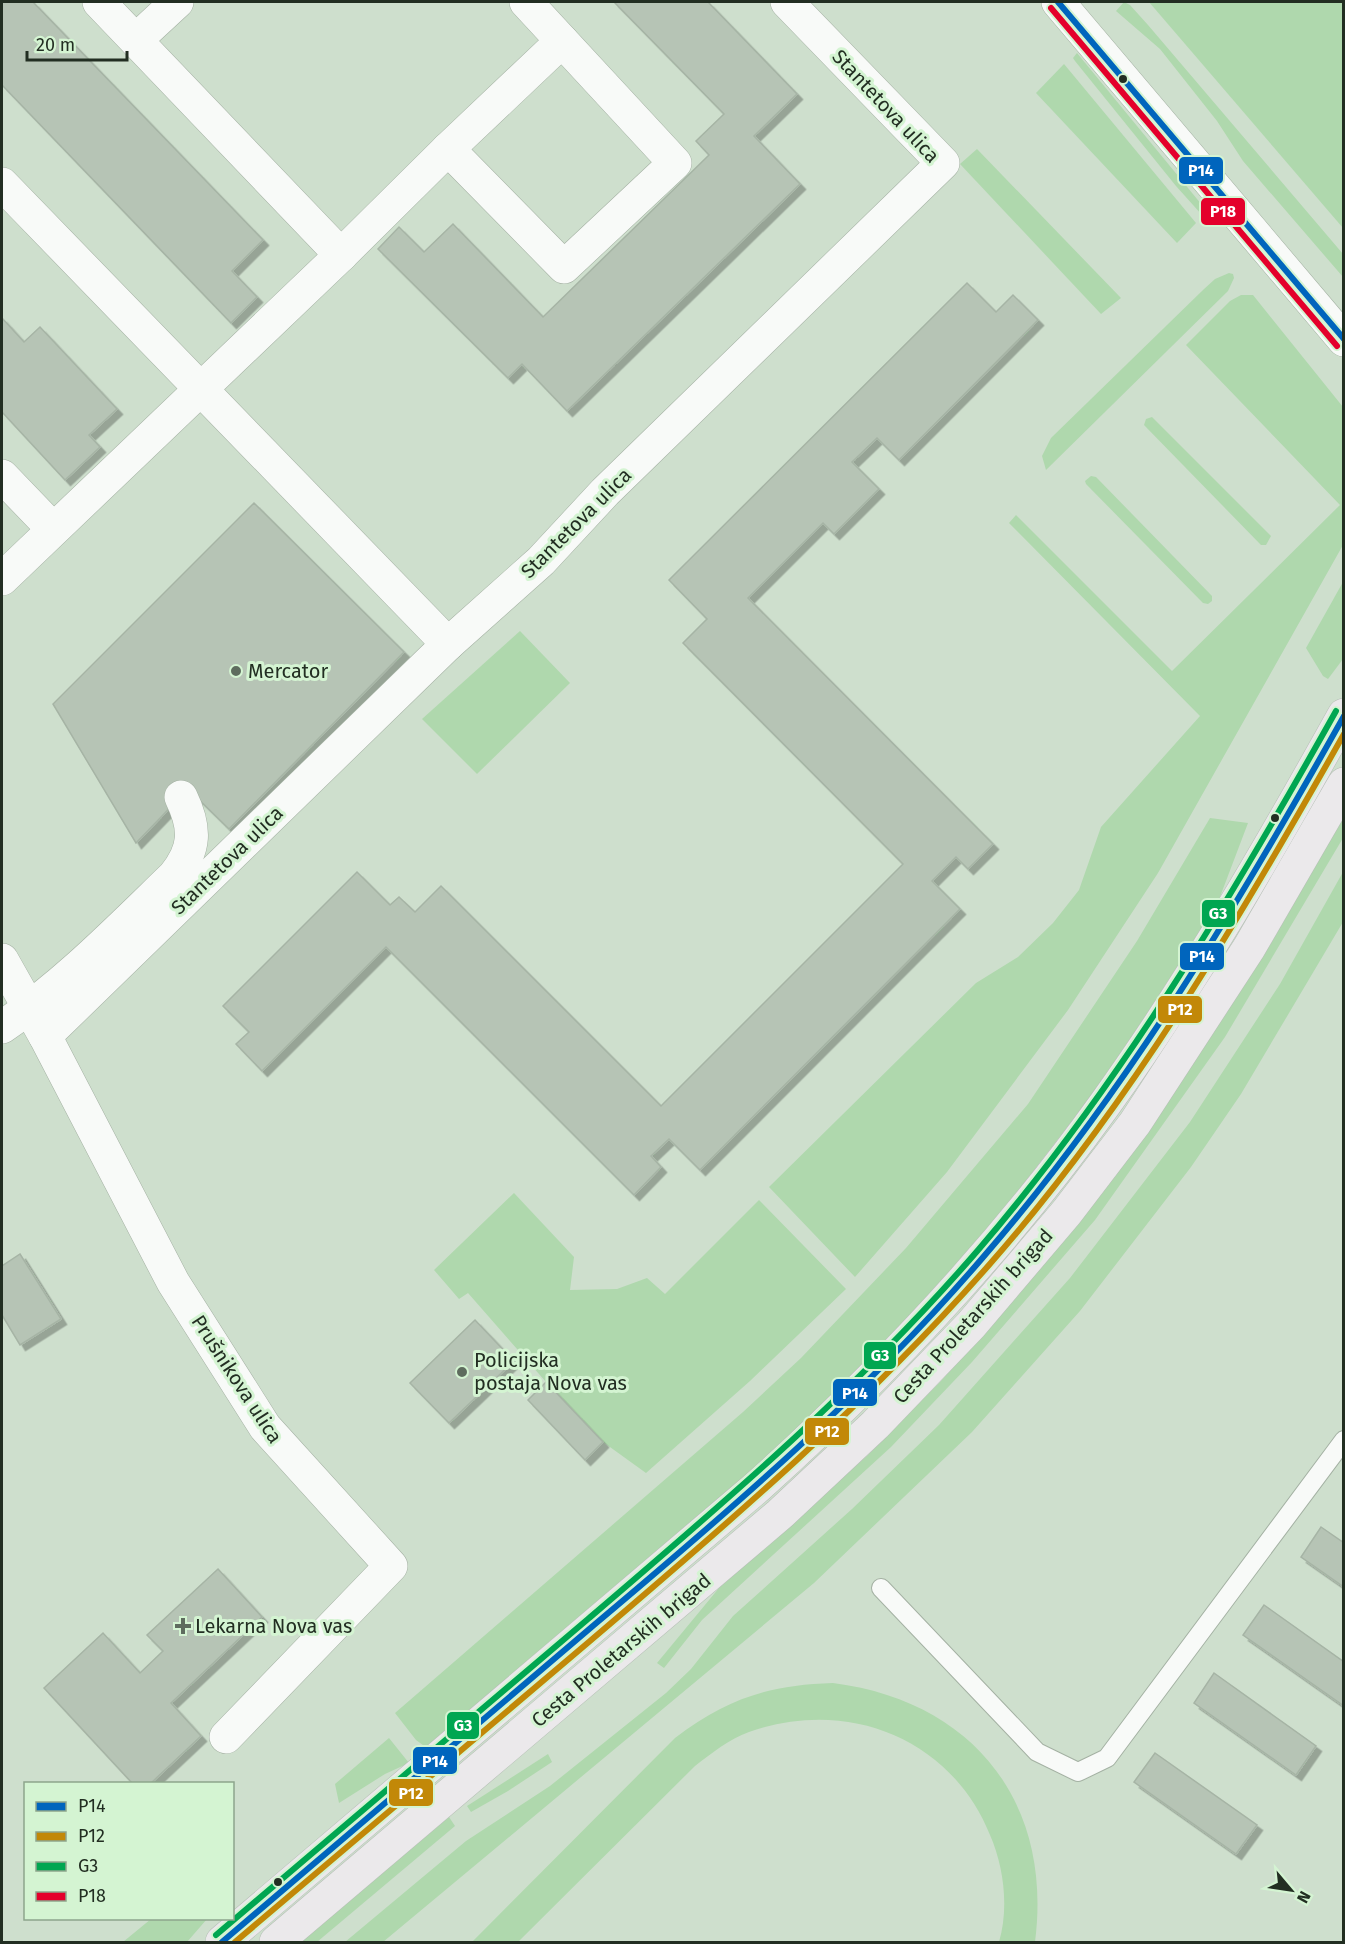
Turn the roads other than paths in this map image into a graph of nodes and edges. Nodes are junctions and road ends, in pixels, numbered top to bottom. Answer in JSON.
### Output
{"nodes":[{"id":1,"x":99,"y":2,"type":"edge"},
{"id":2,"x":177,"y":2,"type":"edge"},
{"id":3,"x":526,"y":2,"type":"edge"},
{"id":4,"x":787,"y":2,"type":"edge"},
{"id":5,"x":1058,"y":2,"type":"edge"},
{"id":6,"x":136,"y":40,"type":"junction"},
{"id":7,"x":562,"y":41,"type":"junction"},
{"id":8,"x":448,"y":149,"type":"junction"},
{"id":9,"x":2,"y":184,"type":"edge"},
{"id":10,"x":341,"y":255,"type":"junction"},
{"id":11,"x":1344,"y":340,"type":"edge"},
{"id":12,"x":201,"y":389,"type":"junction"},
{"id":13,"x":2,"y":476,"type":"edge"},
{"id":14,"x":53,"y":529,"type":"junction"},
{"id":15,"x":2,"y":579,"type":"edge"},
{"id":16,"x":448,"y":644,"type":"junction"},
{"id":17,"x":1344,"y":715,"type":"edge"},
{"id":18,"x":1344,"y":784,"type":"edge"},
{"id":19,"x":181,"y":797,"type":"dead end"},
{"id":20,"x":2,"y":960,"type":"edge"},
{"id":21,"x":37,"y":1022,"type":"junction"},
{"id":22,"x":2,"y":1027,"type":"edge"},
{"id":23,"x":1344,"y":1440,"type":"edge"},
{"id":24,"x":881,"y":1588,"type":"dead end"},
{"id":25,"x":226,"y":1737,"type":"dead end"},
{"id":26,"x":222,"y":1942,"type":"edge"},
{"id":27,"x":276,"y":1942,"type":"edge"}],
"edges":[{"from":1,"to":6,"type":"street"},
{"from":2,"to":6,"type":"street"},
{"from":3,"to":7,"type":"street"},
{"from":4,"to":16,"type":"street","name":"Stantetova ulica"},
{"from":5,"to":11,"type":"street"},
{"from":6,"to":10,"type":"street"},
{"from":7,"to":8,"type":"street"},
{"from":7,"to":8,"type":"street"},
{"from":8,"to":10,"type":"street"},
{"from":9,"to":12,"type":"street"},
{"from":10,"to":12,"type":"street"},
{"from":12,"to":14,"type":"street"},
{"from":12,"to":16,"type":"street"},
{"from":13,"to":14,"type":"street"},
{"from":14,"to":15,"type":"street"},
{"from":16,"to":21,"type":"street","name":"Stantetova ulica"},
{"from":17,"to":26,"type":"main road","name":"Cesta Proletarskih brigad"},
{"from":18,"to":27,"type":"main road","name":"Cesta Proletarskih brigad"},
{"from":19,"to":21,"type":"street"},
{"from":20,"to":21,"type":"street","name":"Prušnikova ulica"},
{"from":21,"to":22,"type":"street"},
{"from":21,"to":25,"type":"street","name":"Prušnikova ulica"},
{"from":23,"to":24,"type":"lane"}]}
